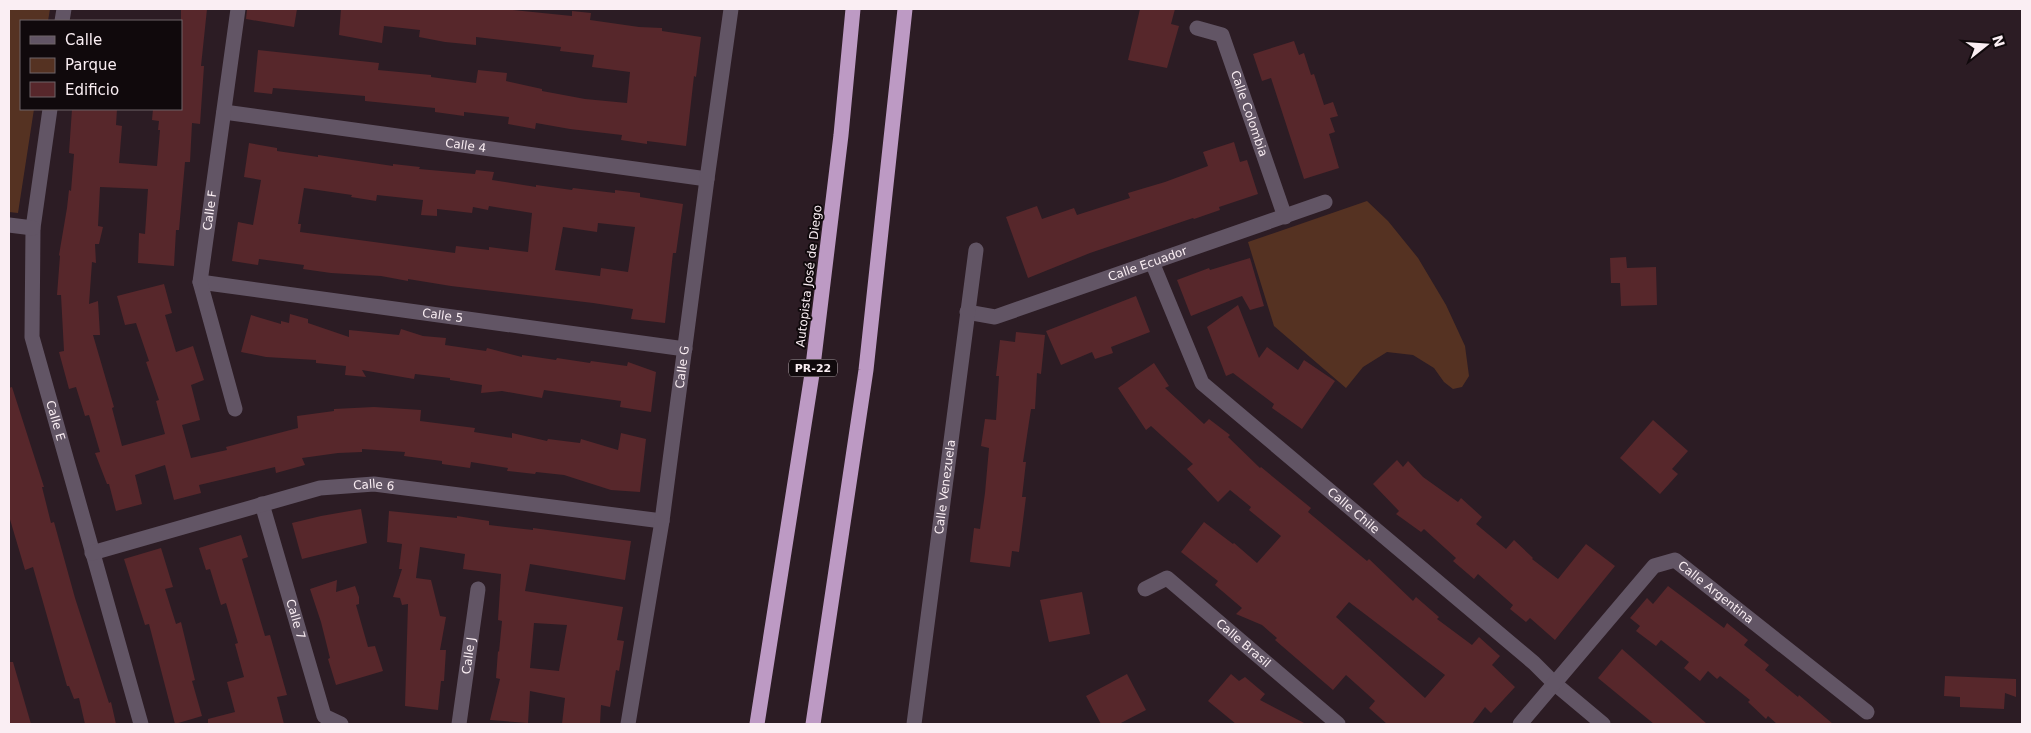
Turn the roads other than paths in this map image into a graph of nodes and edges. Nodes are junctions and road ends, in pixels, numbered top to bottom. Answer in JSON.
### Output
{"nodes":[{"id":1,"x":238,"y":9,"type":"edge"},
{"id":2,"x":729,"y":9,"type":"edge"},
{"id":3,"x":853,"y":9,"type":"edge"},
{"id":4,"x":905,"y":9,"type":"edge"},
{"id":5,"x":1197,"y":28,"type":"dead end"},
{"id":6,"x":50,"y":110,"type":"edge"},
{"id":7,"x":224,"y":112,"type":"junction"},
{"id":8,"x":707,"y":179,"type":"junction"},
{"id":9,"x":1325,"y":202,"type":"dead end"},
{"id":10,"x":1285,"y":217,"type":"junction"},
{"id":11,"x":9,"y":225,"type":"edge"},
{"id":12,"x":33,"y":228,"type":"junction"},
{"id":13,"x":976,"y":250,"type":"dead end"},
{"id":14,"x":1152,"y":262,"type":"junction"},
{"id":15,"x":200,"y":282,"type":"junction"},
{"id":16,"x":968,"y":312,"type":"junction"},
{"id":17,"x":685,"y":349,"type":"junction"},
{"id":18,"x":235,"y":409,"type":"dead end"},
{"id":19,"x":262,"y":504,"type":"junction"},
{"id":20,"x":662,"y":521,"type":"junction"},
{"id":21,"x":92,"y":553,"type":"junction"},
{"id":22,"x":478,"y":589,"type":"dead end"},
{"id":23,"x":1145,"y":589,"type":"dead end"},
{"id":24,"x":1554,"y":683,"type":"junction"},
{"id":25,"x":1866,"y":712,"type":"dead end"},
{"id":26,"x":141,"y":724,"type":"edge"},
{"id":27,"x":341,"y":724,"type":"edge"},
{"id":28,"x":460,"y":724,"type":"edge"},
{"id":29,"x":628,"y":724,"type":"edge"},
{"id":30,"x":757,"y":724,"type":"edge"},
{"id":31,"x":813,"y":724,"type":"edge"},
{"id":32,"x":914,"y":724,"type":"edge"},
{"id":33,"x":1338,"y":724,"type":"edge"},
{"id":34,"x":1520,"y":724,"type":"edge"},
{"id":35,"x":1603,"y":724,"type":"edge"}],
"edges":[{"from":1,"to":7,"type":"street","name":"Calle F"},
{"from":2,"to":8,"type":"street","name":"Calle G"},
{"from":3,"to":30,"type":"highway","name":"Autopista José de Diego","number":"PR-22"},
{"from":4,"to":31,"type":"highway"},
{"from":5,"to":10,"type":"street","name":"Calle Colombia"},
{"from":6,"to":12,"type":"street","name":"Calle E"},
{"from":7,"to":8,"type":"street","name":"Calle 4"},
{"from":7,"to":15,"type":"street","name":"Calle F"},
{"from":8,"to":17,"type":"street","name":"Calle G"},
{"from":9,"to":10,"type":"street","name":"Calle Ecuador"},
{"from":10,"to":14,"type":"street","name":"Calle Ecuador"},
{"from":11,"to":12,"type":"street"},
{"from":12,"to":21,"type":"street","name":"Calle E"},
{"from":13,"to":16,"type":"street","name":"Calle Venezuela"},
{"from":14,"to":16,"type":"street","name":"Calle Ecuador"},
{"from":14,"to":24,"type":"street","name":"Calle Chile"},
{"from":15,"to":17,"type":"street","name":"Calle 5"},
{"from":15,"to":18,"type":"street","name":"Calle F"},
{"from":16,"to":32,"type":"street","name":"Calle Venezuela"},
{"from":17,"to":20,"type":"street","name":"Calle G"},
{"from":19,"to":20,"type":"street","name":"Calle 6"},
{"from":19,"to":21,"type":"street","name":"Calle 6"},
{"from":19,"to":27,"type":"street","name":"Calle 7"},
{"from":20,"to":29,"type":"street","name":"Calle G"},
{"from":21,"to":26,"type":"street","name":"Calle E"},
{"from":22,"to":28,"type":"street","name":"Calle J"},
{"from":23,"to":33,"type":"street","name":"Calle Brasil"},
{"from":24,"to":25,"type":"street","name":"Calle Argentina"},
{"from":24,"to":34,"type":"street","name":"Calle Argentina"},
{"from":24,"to":35,"type":"street","name":"Calle Chile"}]}
